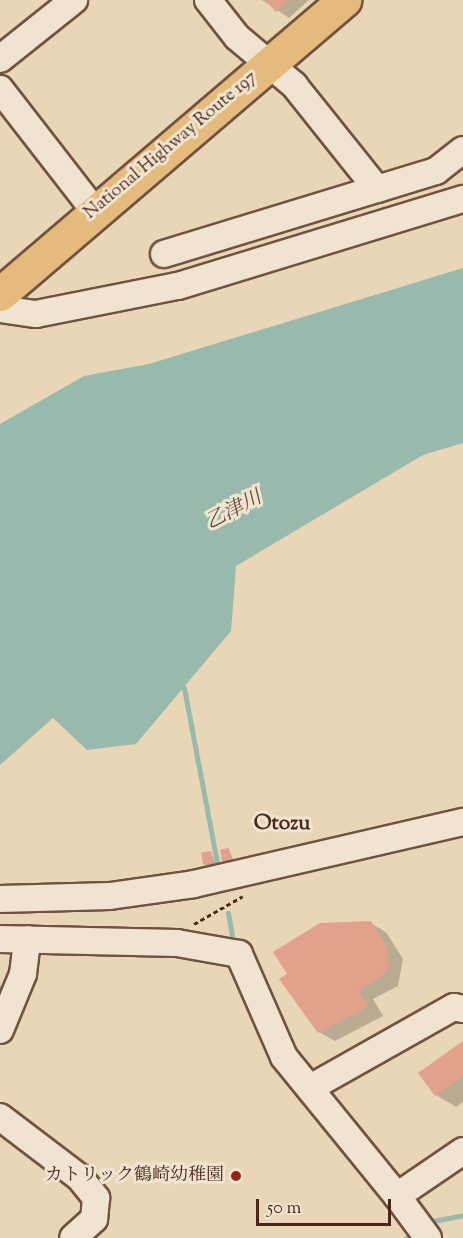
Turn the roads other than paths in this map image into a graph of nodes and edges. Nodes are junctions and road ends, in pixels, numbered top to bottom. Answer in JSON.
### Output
{"nodes":[{"id":1,"x":74,"y":0,"type":"edge"},
{"id":2,"x":208,"y":0,"type":"edge"},
{"id":3,"x":344,"y":0,"type":"edge"},
{"id":4,"x":0,"y":59,"type":"edge"},
{"id":5,"x":270,"y":64,"type":"junction"},
{"id":6,"x":0,"y":89,"type":"edge"},
{"id":7,"x":463,"y":150,"type":"edge"},
{"id":8,"x":377,"y":189,"type":"junction"},
{"id":9,"x":463,"y":199,"type":"edge"},
{"id":10,"x":94,"y":210,"type":"junction"},
{"id":11,"x":164,"y":254,"type":"dead end"},
{"id":12,"x":0,"y":294,"type":"edge"},
{"id":13,"x":0,"y":309,"type":"edge"},
{"id":14,"x":463,"y":822,"type":"edge"},
{"id":15,"x":0,"y":899,"type":"edge"},
{"id":16,"x":0,"y":939,"type":"edge"},
{"id":17,"x":27,"y":939,"type":"junction"},
{"id":18,"x":463,"y":1009,"type":"edge"},
{"id":19,"x":0,"y":1030,"type":"edge"},
{"id":20,"x":310,"y":1088,"type":"junction"},
{"id":21,"x":0,"y":1117,"type":"edge"},
{"id":22,"x":463,"y":1151,"type":"edge"},
{"id":23,"x":397,"y":1196,"type":"junction"},
{"id":24,"x":73,"y":1238,"type":"edge"},
{"id":25,"x":428,"y":1238,"type":"edge"}],
"edges":[{"from":1,"to":4,"type":"street"},
{"from":2,"to":5,"type":"street"},
{"from":3,"to":5,"type":"highway","name":"National Highway Route 197"},
{"from":5,"to":8,"type":"street"},
{"from":5,"to":10,"type":"highway","name":"National Highway Route 197"},
{"from":6,"to":10,"type":"street"},
{"from":7,"to":8,"type":"street"},
{"from":8,"to":11,"type":"street"},
{"from":9,"to":13,"type":"street"},
{"from":10,"to":12,"type":"highway","name":"National Highway Route 197"},
{"from":14,"to":15,"type":"street"},
{"from":16,"to":17,"type":"street"},
{"from":17,"to":19,"type":"street"},
{"from":17,"to":20,"type":"street"},
{"from":18,"to":20,"type":"street"},
{"from":20,"to":23,"type":"street"},
{"from":21,"to":24,"type":"street"},
{"from":22,"to":23,"type":"street"},
{"from":23,"to":25,"type":"street"}]}
